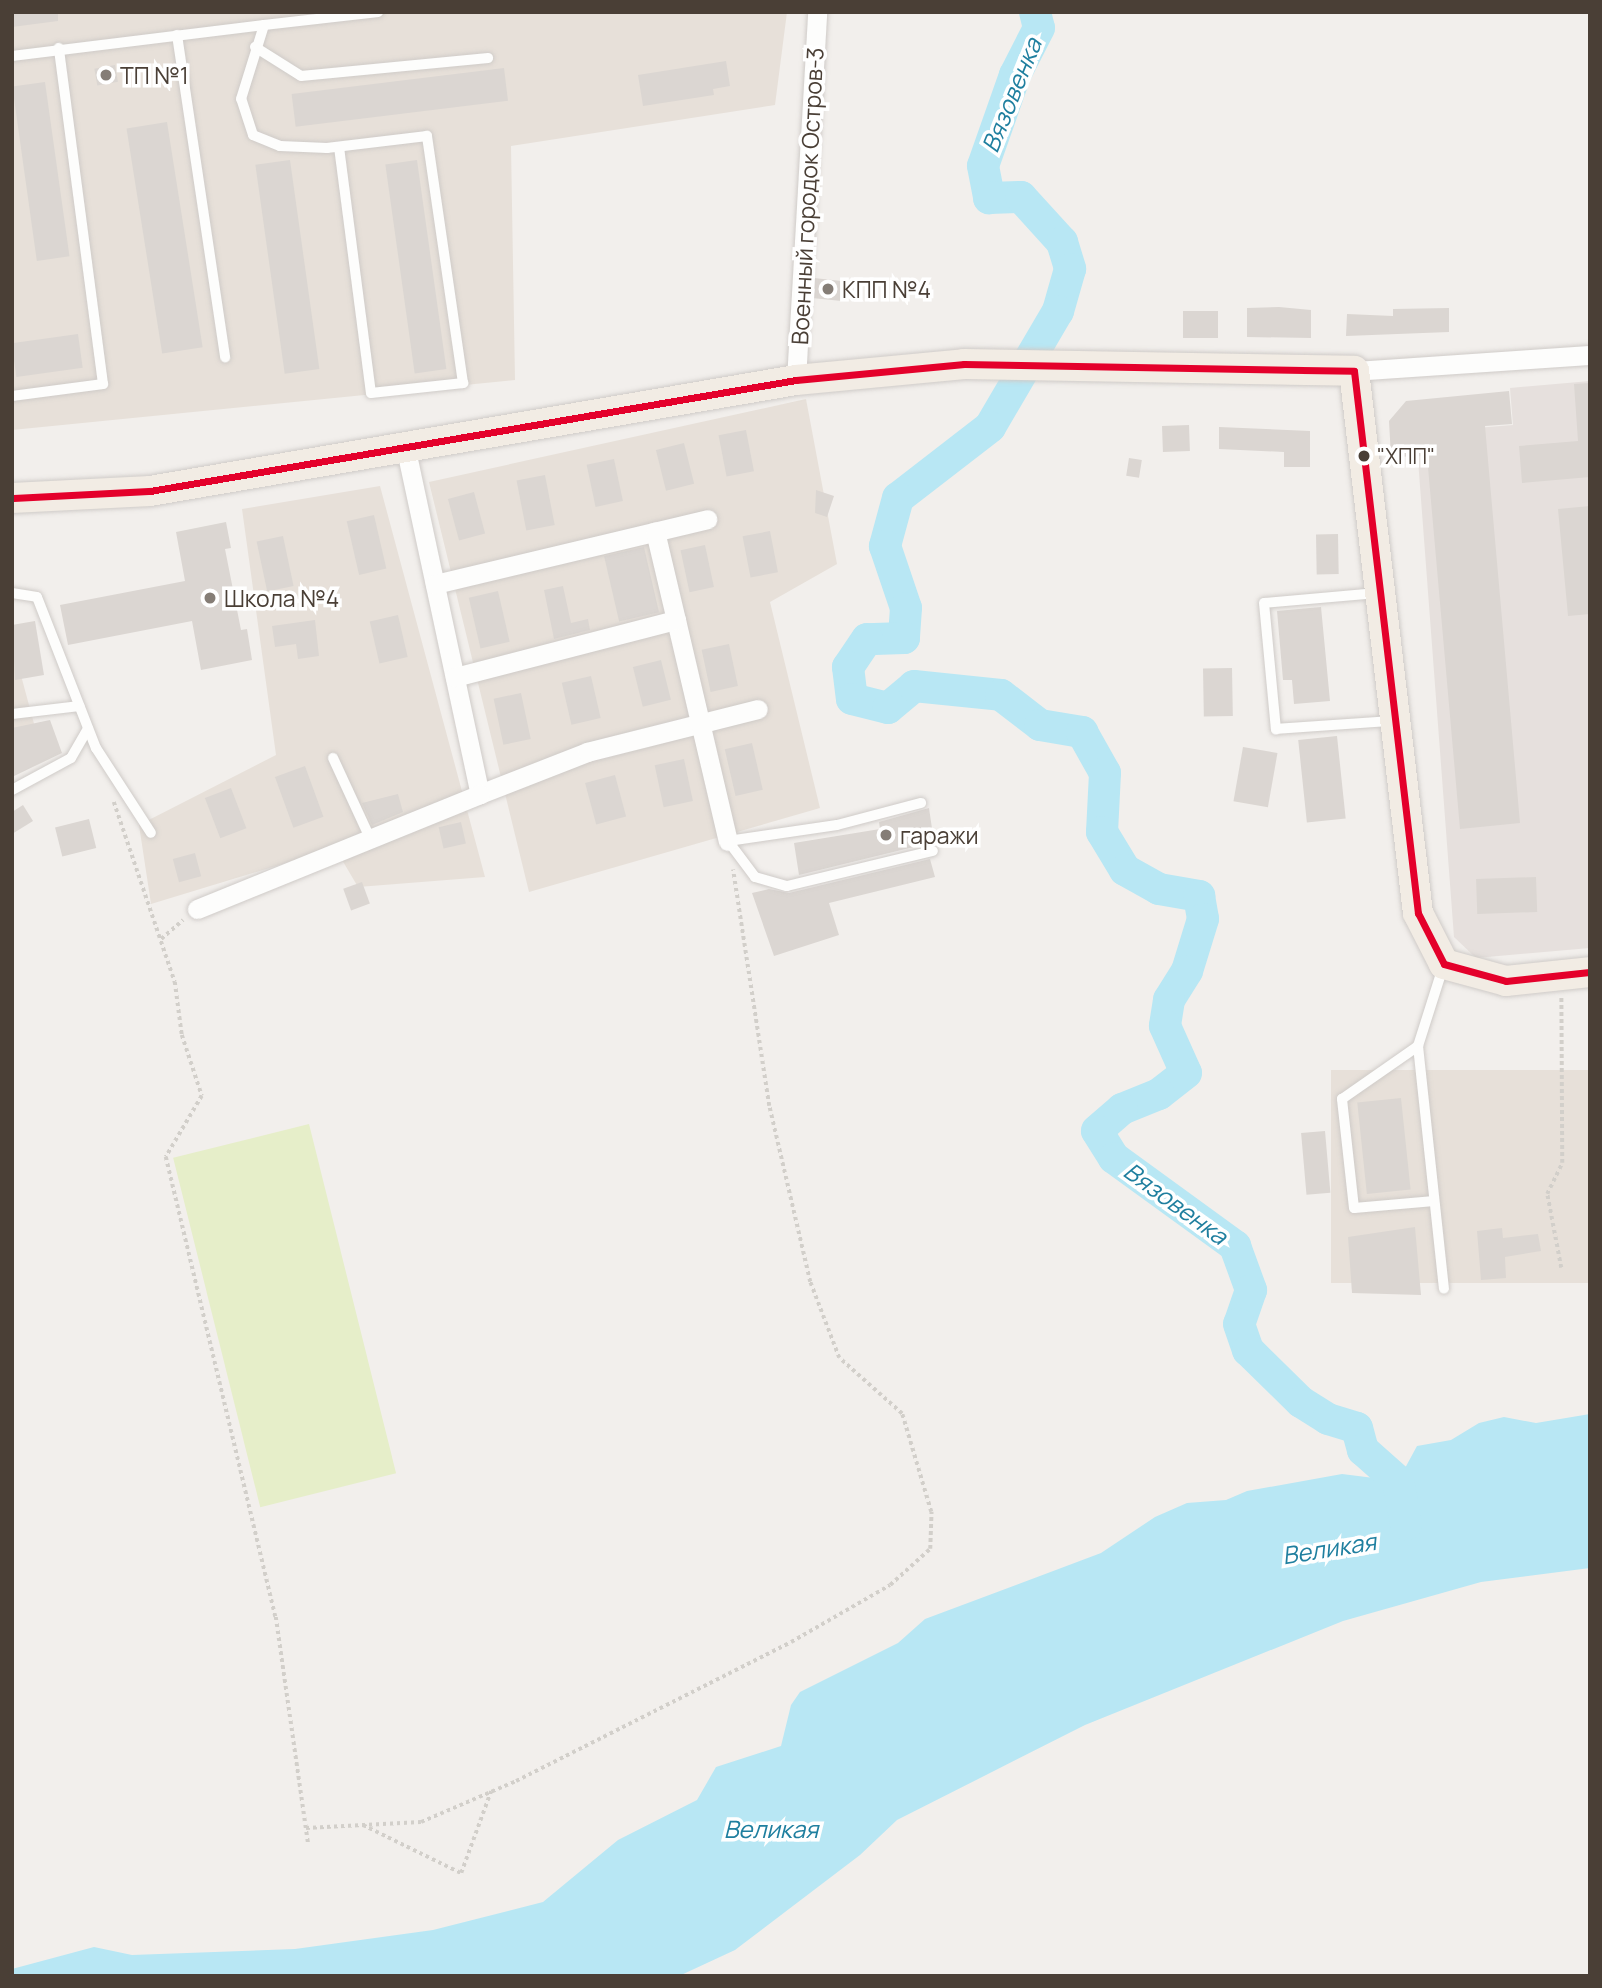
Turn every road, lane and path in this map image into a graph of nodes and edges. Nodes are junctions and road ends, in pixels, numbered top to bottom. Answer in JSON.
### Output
{"nodes":[{"id":1,"x":377,"y":12,"type":"edge"},
{"id":2,"x":817,"y":12,"type":"edge"},
{"id":3,"x":264,"y":25,"type":"junction"},
{"id":4,"x":177,"y":35,"type":"junction"},
{"id":5,"x":255,"y":47,"type":"junction"},
{"id":6,"x":59,"y":48,"type":"junction"},
{"id":7,"x":12,"y":56,"type":"edge"},
{"id":8,"x":488,"y":58,"type":"dead end"},
{"id":9,"x":339,"y":147,"type":"junction"},
{"id":10,"x":1590,"y":355,"type":"edge"},
{"id":11,"x":225,"y":357,"type":"dead end"},
{"id":12,"x":1354,"y":371,"type":"junction"},
{"id":13,"x":796,"y":380,"type":"junction"},
{"id":14,"x":12,"y":396,"type":"edge"},
{"id":15,"x":406,"y":450,"type":"junction"},
{"id":16,"x":12,"y":498,"type":"edge"},
{"id":17,"x":707,"y":519,"type":"dead end"},
{"id":18,"x":655,"y":531,"type":"junction"},
{"id":19,"x":435,"y":584,"type":"junction"},
{"id":20,"x":12,"y":593,"type":"edge"},
{"id":21,"x":1380,"y":593,"type":"junction"},
{"id":22,"x":676,"y":620,"type":"junction"},
{"id":23,"x":455,"y":677,"type":"junction"},
{"id":24,"x":80,"y":706,"type":"junction"},
{"id":25,"x":758,"y":709,"type":"dead end"},
{"id":26,"x":12,"y":714,"type":"edge"},
{"id":27,"x":1395,"y":721,"type":"junction"},
{"id":28,"x":701,"y":724,"type":"junction"},
{"id":29,"x":88,"y":728,"type":"junction"},
{"id":30,"x":332,"y":758,"type":"dead end"},
{"id":31,"x":12,"y":790,"type":"edge"},
{"id":32,"x":480,"y":793,"type":"junction"},
{"id":33,"x":113,"y":799,"type":"dead end"},
{"id":34,"x":921,"y":803,"type":"dead end"},
{"id":35,"x":151,"y":833,"type":"dead end"},
{"id":36,"x":370,"y":838,"type":"junction"},
{"id":37,"x":728,"y":841,"type":"junction"},
{"id":38,"x":933,"y":851,"type":"dead end"},
{"id":39,"x":197,"y":909,"type":"joint"},
{"id":40,"x":160,"y":939,"type":"junction"},
{"id":41,"x":1444,"y":964,"type":"junction"},
{"id":42,"x":1575,"y":973,"type":"edge"},
{"id":43,"x":1418,"y":1046,"type":"junction"},
{"id":44,"x":1434,"y":1201,"type":"junction"},
{"id":45,"x":1561,"y":1268,"type":"dead end"},
{"id":46,"x":1444,"y":1289,"type":"dead end"},
{"id":47,"x":491,"y":1791,"type":"junction"},
{"id":48,"x":360,"y":1823,"type":"junction"},
{"id":49,"x":306,"y":1828,"type":"junction"},
{"id":50,"x":308,"y":1843,"type":"dead end"}],
"edges":[{"from":1,"to":3,"type":"lane"},
{"from":2,"to":13,"type":"street","name":"Военный городок Остров-3"},
{"from":3,"to":4,"type":"lane"},
{"from":3,"to":5,"type":"lane"},
{"from":4,"to":6,"type":"lane"},
{"from":4,"to":11,"type":"lane"},
{"from":5,"to":8,"type":"lane"},
{"from":5,"to":9,"type":"lane"},
{"from":6,"to":7,"type":"lane"},
{"from":6,"to":14,"type":"lane"},
{"from":9,"to":9,"type":"lane"},
{"from":10,"to":12,"type":"street"},
{"from":12,"to":13,"type":"main road"},
{"from":12,"to":21,"type":"main road"},
{"from":13,"to":15,"type":"main road"},
{"from":15,"to":16,"type":"main road"},
{"from":15,"to":19,"type":"street"},
{"from":17,"to":18,"type":"street"},
{"from":18,"to":19,"type":"street"},
{"from":18,"to":22,"type":"street"},
{"from":19,"to":23,"type":"street"},
{"from":20,"to":24,"type":"lane"},
{"from":21,"to":27,"type":"main road"},
{"from":21,"to":27,"type":"lane"},
{"from":22,"to":23,"type":"street"},
{"from":22,"to":28,"type":"street"},
{"from":23,"to":32,"type":"street"},
{"from":24,"to":26,"type":"lane"},
{"from":24,"to":29,"type":"lane"},
{"from":25,"to":28,"type":"street"},
{"from":27,"to":41,"type":"main road"},
{"from":28,"to":32,"type":"street"},
{"from":28,"to":37,"type":"street"},
{"from":29,"to":31,"type":"lane"},
{"from":29,"to":35,"type":"lane"},
{"from":30,"to":36,"type":"lane"},
{"from":32,"to":36,"type":"street"},
{"from":33,"to":40,"type":"path"},
{"from":34,"to":37,"type":"lane"},
{"from":36,"to":39,"type":"street"},
{"from":37,"to":38,"type":"lane"},
{"from":37,"to":47,"type":"path"},
{"from":39,"to":40,"type":"path"},
{"from":40,"to":49,"type":"path"},
{"from":41,"to":42,"type":"main road"},
{"from":41,"to":43,"type":"lane"},
{"from":42,"to":45,"type":"path"},
{"from":43,"to":44,"type":"lane"},
{"from":43,"to":44,"type":"lane"},
{"from":44,"to":46,"type":"lane"},
{"from":47,"to":48,"type":"path"},
{"from":47,"to":48,"type":"path"},
{"from":48,"to":49,"type":"path"},
{"from":49,"to":50,"type":"path"}]}
